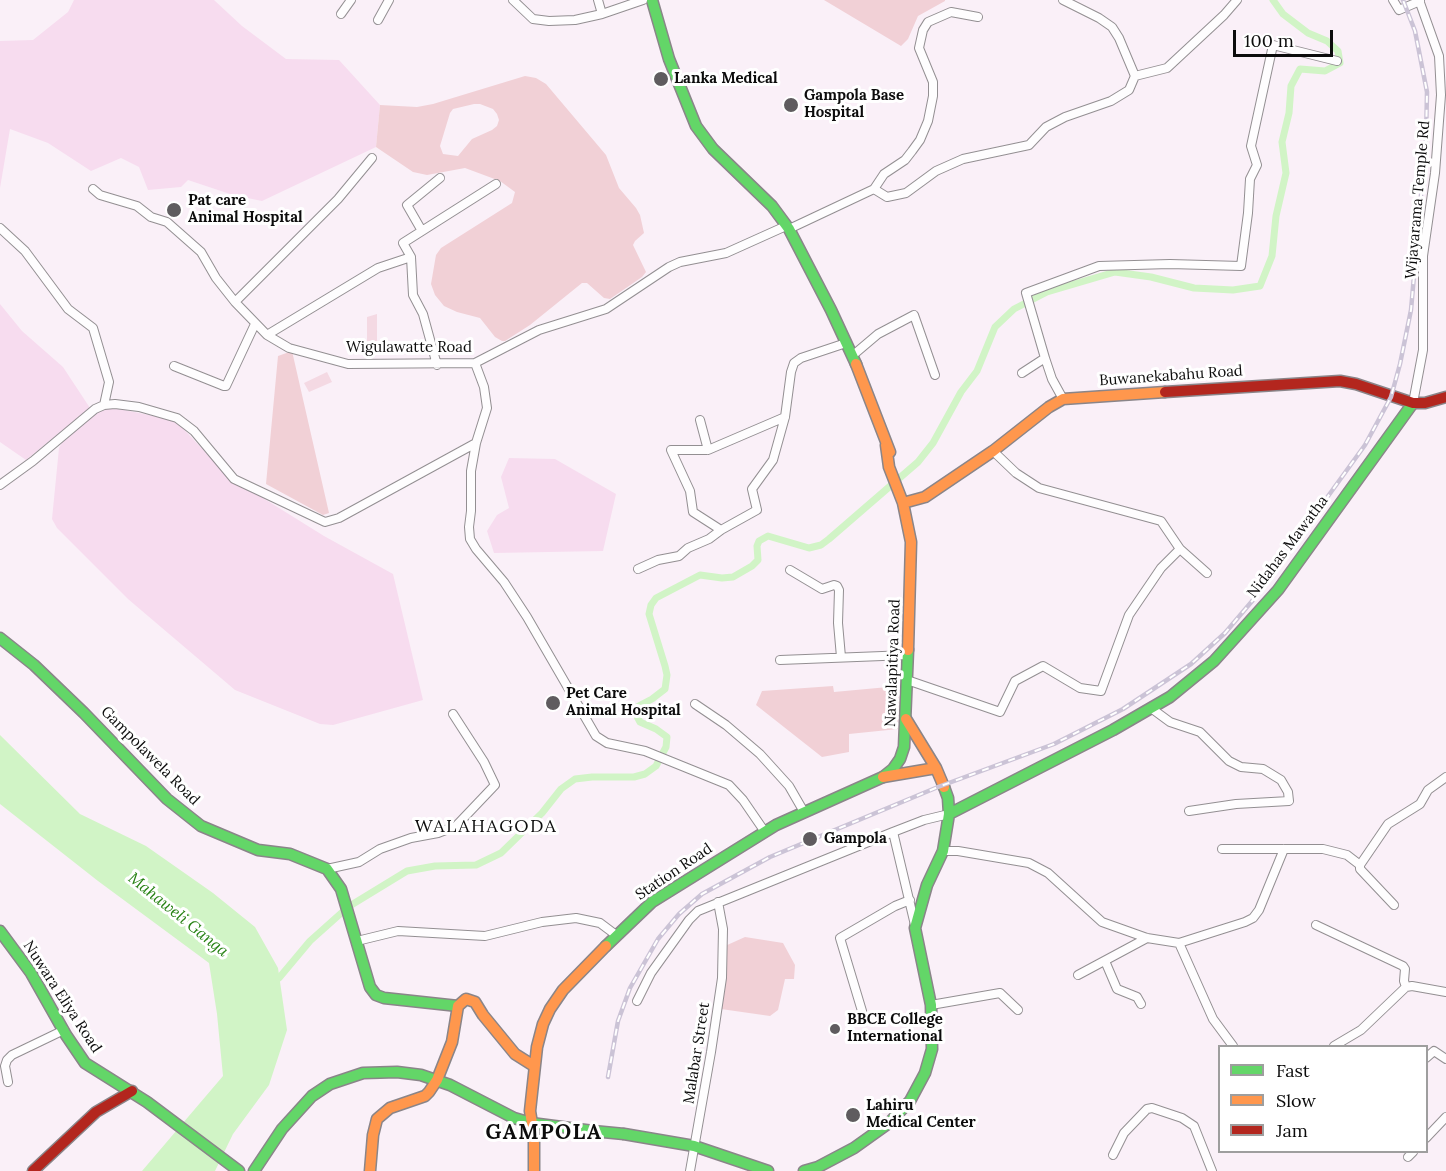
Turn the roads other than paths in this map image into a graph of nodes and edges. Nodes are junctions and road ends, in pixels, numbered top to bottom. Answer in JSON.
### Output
{"nodes":[{"id":1,"x":351,"y":0,"type":"edge"},
{"id":2,"x":388,"y":0,"type":"edge"},
{"id":3,"x":513,"y":0,"type":"edge"},
{"id":4,"x":598,"y":0,"type":"edge"},
{"id":5,"x":643,"y":0,"type":"edge"},
{"id":6,"x":652,"y":0,"type":"edge"},
{"id":7,"x":1063,"y":0,"type":"edge"},
{"id":8,"x":1237,"y":0,"type":"edge"},
{"id":9,"x":1393,"y":0,"type":"edge"},
{"id":10,"x":1420,"y":1,"type":"edge"},
{"id":11,"x":341,"y":14,"type":"dead end"},
{"id":12,"x":602,"y":14,"type":"junction"},
{"id":13,"x":978,"y":16,"type":"dead end"},
{"id":14,"x":378,"y":20,"type":"dead end"},
{"id":15,"x":1337,"y":61,"type":"dead end"},
{"id":16,"x":1135,"y":76,"type":"junction"},
{"id":17,"x":372,"y":158,"type":"dead end"},
{"id":18,"x":441,"y":178,"type":"dead end"},
{"id":19,"x":496,"y":184,"type":"dead end"},
{"id":20,"x":93,"y":189,"type":"dead end"},
{"id":21,"x":874,"y":189,"type":"junction"},
{"id":22,"x":788,"y":227,"type":"junction"},
{"id":23,"x":0,"y":228,"type":"edge"},
{"id":24,"x":422,"y":231,"type":"junction"},
{"id":25,"x":411,"y":257,"type":"junction"},
{"id":26,"x":235,"y":302,"type":"junction"},
{"id":27,"x":255,"y":324,"type":"junction"},
{"id":28,"x":267,"y":335,"type":"junction"},
{"id":29,"x":846,"y":343,"type":"junction"},
{"id":30,"x":852,"y":356,"type":"junction"},
{"id":31,"x":1045,"y":358,"type":"junction"},
{"id":32,"x":475,"y":363,"type":"junction"},
{"id":33,"x":437,"y":365,"type":"junction"},
{"id":34,"x":174,"y":366,"type":"dead end"},
{"id":35,"x":1022,"y":373,"type":"dead end"},
{"id":36,"x":935,"y":375,"type":"dead end"},
{"id":37,"x":1446,"y":397,"type":"edge"},
{"id":38,"x":1063,"y":399,"type":"junction"},
{"id":39,"x":1413,"y":404,"type":"junction"},
{"id":40,"x":104,"y":405,"type":"junction"},
{"id":41,"x":785,"y":417,"type":"junction"},
{"id":42,"x":700,"y":420,"type":"dead end"},
{"id":43,"x":476,"y":443,"type":"junction"},
{"id":44,"x":708,"y":450,"type":"junction"},
{"id":45,"x":993,"y":451,"type":"junction"},
{"id":46,"x":0,"y":485,"type":"edge"},
{"id":47,"x":906,"y":501,"type":"junction"},
{"id":48,"x":721,"y":530,"type":"junction"},
{"id":49,"x":1180,"y":549,"type":"junction"},
{"id":50,"x":638,"y":569,"type":"dead end"},
{"id":51,"x":790,"y":570,"type":"dead end"},
{"id":52,"x":1207,"y":573,"type":"dead end"},
{"id":53,"x":0,"y":638,"type":"edge"},
{"id":54,"x":908,"y":655,"type":"junction"},
{"id":55,"x":841,"y":657,"type":"junction"},
{"id":56,"x":780,"y":660,"type":"dead end"},
{"id":57,"x":907,"y":680,"type":"junction"},
{"id":58,"x":695,"y":704,"type":"dead end"},
{"id":59,"x":1151,"y":708,"type":"junction"},
{"id":60,"x":453,"y":714,"type":"dead end"},
{"id":61,"x":906,"y":719,"type":"junction"},
{"id":62,"x":936,"y":768,"type":"junction"},
{"id":63,"x":883,"y":777,"type":"junction"},
{"id":64,"x":1446,"y":777,"type":"edge"},
{"id":65,"x":1189,"y":811,"type":"dead end"},
{"id":66,"x":804,"y":812,"type":"junction"},
{"id":67,"x":949,"y":814,"type":"junction"},
{"id":68,"x":765,"y":832,"type":"junction"},
{"id":69,"x":893,"y":832,"type":"junction"},
{"id":70,"x":1222,"y":849,"type":"dead end"},
{"id":71,"x":1284,"y":849,"type":"junction"},
{"id":72,"x":943,"y":851,"type":"junction"},
{"id":73,"x":1360,"y":865,"type":"junction"},
{"id":74,"x":327,"y":869,"type":"junction"},
{"id":75,"x":910,"y":900,"type":"junction"},
{"id":76,"x":718,"y":902,"type":"junction"},
{"id":77,"x":1394,"y":905,"type":"dead end"},
{"id":78,"x":1316,"y":926,"type":"dead end"},
{"id":79,"x":915,"y":928,"type":"junction"},
{"id":80,"x":0,"y":931,"type":"edge"},
{"id":81,"x":616,"y":935,"type":"junction"},
{"id":82,"x":355,"y":936,"type":"junction"},
{"id":83,"x":1147,"y":938,"type":"junction"},
{"id":84,"x":1179,"y":943,"type":"junction"},
{"id":85,"x":1105,"y":961,"type":"junction"},
{"id":86,"x":1078,"y":975,"type":"dead end"},
{"id":87,"x":1406,"y":987,"type":"junction"},
{"id":88,"x":1446,"y":992,"type":"edge"},
{"id":89,"x":637,"y":1001,"type":"dead end"},
{"id":90,"x":1141,"y":1004,"type":"dead end"},
{"id":91,"x":931,"y":1005,"type":"junction"},
{"id":92,"x":458,"y":1006,"type":"junction"},
{"id":93,"x":1018,"y":1010,"type":"dead end"},
{"id":94,"x":862,"y":1011,"type":"dead end"},
{"id":95,"x":64,"y":1030,"type":"junction"},
{"id":96,"x":1232,"y":1045,"type":"edge"},
{"id":97,"x":1337,"y":1045,"type":"edge"},
{"id":98,"x":1428,"y":1056,"type":"edge"},
{"id":99,"x":1446,"y":1059,"type":"edge"},
{"id":100,"x":534,"y":1066,"type":"junction"},
{"id":101,"x":437,"y":1080,"type":"junction"},
{"id":102,"x":8,"y":1082,"type":"dead end"},
{"id":103,"x":117,"y":1082,"type":"junction"},
{"id":104,"x":132,"y":1091,"type":"junction"},
{"id":105,"x":96,"y":1112,"type":"junction"},
{"id":106,"x":1446,"y":1117,"type":"edge"},
{"id":107,"x":531,"y":1123,"type":"junction"},
{"id":108,"x":1428,"y":1136,"type":"edge"},
{"id":109,"x":694,"y":1146,"type":"junction"},
{"id":110,"x":1113,"y":1155,"type":"dead end"},
{"id":111,"x":821,"y":1169,"type":"edge"},
{"id":112,"x":33,"y":1171,"type":"edge"},
{"id":113,"x":239,"y":1171,"type":"edge"},
{"id":114,"x":254,"y":1171,"type":"edge"},
{"id":115,"x":370,"y":1171,"type":"edge"},
{"id":116,"x":534,"y":1171,"type":"edge"},
{"id":117,"x":690,"y":1171,"type":"edge"},
{"id":118,"x":768,"y":1171,"type":"edge"},
{"id":119,"x":804,"y":1171,"type":"edge"},
{"id":120,"x":1212,"y":1171,"type":"edge"}],
"edges":[{"from":1,"to":11,"type":"street"},
{"from":2,"to":14,"type":"street"},
{"from":3,"to":12,"type":"street"},
{"from":4,"to":12,"type":"street"},
{"from":5,"to":12,"type":"street"},
{"from":6,"to":22,"type":"main road","name":"Nawalapitiya Road"},
{"from":7,"to":16,"type":"street"},
{"from":8,"to":16,"type":"street"},
{"from":9,"to":10,"type":"street"},
{"from":10,"to":39,"type":"street","name":"Wijayarama Temple Rd"},
{"from":13,"to":21,"type":"street"},
{"from":15,"to":31,"type":"street"},
{"from":16,"to":21,"type":"street"},
{"from":17,"to":26,"type":"street"},
{"from":18,"to":24,"type":"street"},
{"from":19,"to":24,"type":"street"},
{"from":20,"to":26,"type":"street","name":"Wigulawatte Road"},
{"from":21,"to":22,"type":"street","name":"Wigulawatte Road"},
{"from":22,"to":29,"type":"main road","name":"Nawalapitiya Road"},
{"from":22,"to":32,"type":"street","name":"Wigulawatte Road"},
{"from":23,"to":40,"type":"street"},
{"from":24,"to":25,"type":"street"},
{"from":25,"to":28,"type":"street"},
{"from":25,"to":33,"type":"street"},
{"from":26,"to":27,"type":"street","name":"Wigulawatte Road"},
{"from":27,"to":28,"type":"street","name":"Wigulawatte Road"},
{"from":27,"to":34,"type":"street"},
{"from":28,"to":33,"type":"street","name":"Wigulawatte Road"},
{"from":29,"to":30,"type":"main road","name":"Nawalapitiya Road"},
{"from":29,"to":41,"type":"street"},
{"from":30,"to":36,"type":"street"},
{"from":30,"to":47,"type":"main road","name":"Nawalapitiya Road"},
{"from":31,"to":35,"type":"street"},
{"from":31,"to":38,"type":"street"},
{"from":32,"to":33,"type":"street","name":"Wigulawatte Road"},
{"from":32,"to":43,"type":"street"},
{"from":37,"to":39,"type":"main road"},
{"from":38,"to":39,"type":"main road","name":"Buwanekabahu Road"},
{"from":38,"to":45,"type":"main road","name":"Buwanekabahu Road"},
{"from":39,"to":59,"type":"main road","name":"Nidahas Mawatha"},
{"from":40,"to":43,"type":"street"},
{"from":40,"to":46,"type":"street"},
{"from":41,"to":44,"type":"street"},
{"from":41,"to":48,"type":"street"},
{"from":42,"to":44,"type":"street"},
{"from":43,"to":68,"type":"street"},
{"from":44,"to":48,"type":"street"},
{"from":45,"to":47,"type":"main road","name":"Buwanekabahu Road"},
{"from":45,"to":49,"type":"street"},
{"from":47,"to":54,"type":"main road","name":"Nawalapitiya Road"},
{"from":48,"to":50,"type":"street"},
{"from":49,"to":52,"type":"street"},
{"from":49,"to":57,"type":"street"},
{"from":51,"to":55,"type":"street"},
{"from":53,"to":74,"type":"main road","name":"Gampolawela Road"},
{"from":54,"to":55,"type":"street"},
{"from":54,"to":57,"type":"main road","name":"Nawalapitiya Road"},
{"from":55,"to":56,"type":"street"},
{"from":57,"to":61,"type":"main road","name":"Nawalapitiya Road"},
{"from":58,"to":66,"type":"street"},
{"from":59,"to":65,"type":"street"},
{"from":59,"to":67,"type":"main road","name":"Nidahas Mawatha"},
{"from":60,"to":74,"type":"street"},
{"from":61,"to":62,"type":"main road"},
{"from":61,"to":63,"type":"main road","name":"Nawalapitiya Road"},
{"from":62,"to":63,"type":"main road"},
{"from":62,"to":67,"type":"main road"},
{"from":63,"to":66,"type":"main road","name":"Station Road"},
{"from":64,"to":73,"type":"street"},
{"from":66,"to":68,"type":"main road","name":"Station Road"},
{"from":67,"to":69,"type":"street"},
{"from":67,"to":72,"type":"main road"},
{"from":68,"to":81,"type":"main road","name":"Station Road"},
{"from":69,"to":75,"type":"street"},
{"from":69,"to":76,"type":"street"},
{"from":70,"to":71,"type":"street"},
{"from":71,"to":73,"type":"street"},
{"from":71,"to":84,"type":"street"},
{"from":72,"to":79,"type":"main road"},
{"from":72,"to":83,"type":"street"},
{"from":73,"to":77,"type":"street"},
{"from":74,"to":82,"type":"main road"},
{"from":75,"to":79,"type":"street"},
{"from":75,"to":94,"type":"street"},
{"from":76,"to":89,"type":"street"},
{"from":76,"to":109,"type":"street","name":"Malabar Street"},
{"from":78,"to":87,"type":"street"},
{"from":79,"to":91,"type":"main road"},
{"from":80,"to":95,"type":"main road","name":"Nuwara Eliya Road"},
{"from":81,"to":82,"type":"street"},
{"from":81,"to":100,"type":"main road","name":"Station Road"},
{"from":82,"to":92,"type":"main road"},
{"from":83,"to":84,"type":"street"},
{"from":83,"to":85,"type":"street"},
{"from":84,"to":96,"type":"street"},
{"from":85,"to":86,"type":"street"},
{"from":85,"to":90,"type":"street"},
{"from":87,"to":88,"type":"street"},
{"from":87,"to":97,"type":"street"},
{"from":91,"to":93,"type":"street"},
{"from":91,"to":111,"type":"main road"},
{"from":92,"to":100,"type":"main road"},
{"from":92,"to":101,"type":"main road"},
{"from":95,"to":102,"type":"street"},
{"from":95,"to":103,"type":"main road","name":"Nuwara Eliya Road"},
{"from":98,"to":99,"type":"street"},
{"from":100,"to":107,"type":"main road","name":"Station Road"},
{"from":101,"to":107,"type":"main road"},
{"from":101,"to":114,"type":"main road"},
{"from":101,"to":115,"type":"main road"},
{"from":103,"to":104,"type":"main road","name":"Nuwara Eliya Road"},
{"from":103,"to":105,"type":"main road"},
{"from":104,"to":105,"type":"main road"},
{"from":104,"to":113,"type":"main road","name":"Nuwara Eliya Road"},
{"from":105,"to":112,"type":"main road"},
{"from":106,"to":108,"type":"street"},
{"from":107,"to":109,"type":"main road","bridge":true},
{"from":107,"to":116,"type":"main road","name":"Station Road"},
{"from":109,"to":117,"type":"street","name":"Malabar Street"},
{"from":109,"to":118,"type":"main road"},
{"from":110,"to":120,"type":"street"},
{"from":111,"to":119,"type":"main road"}]}
